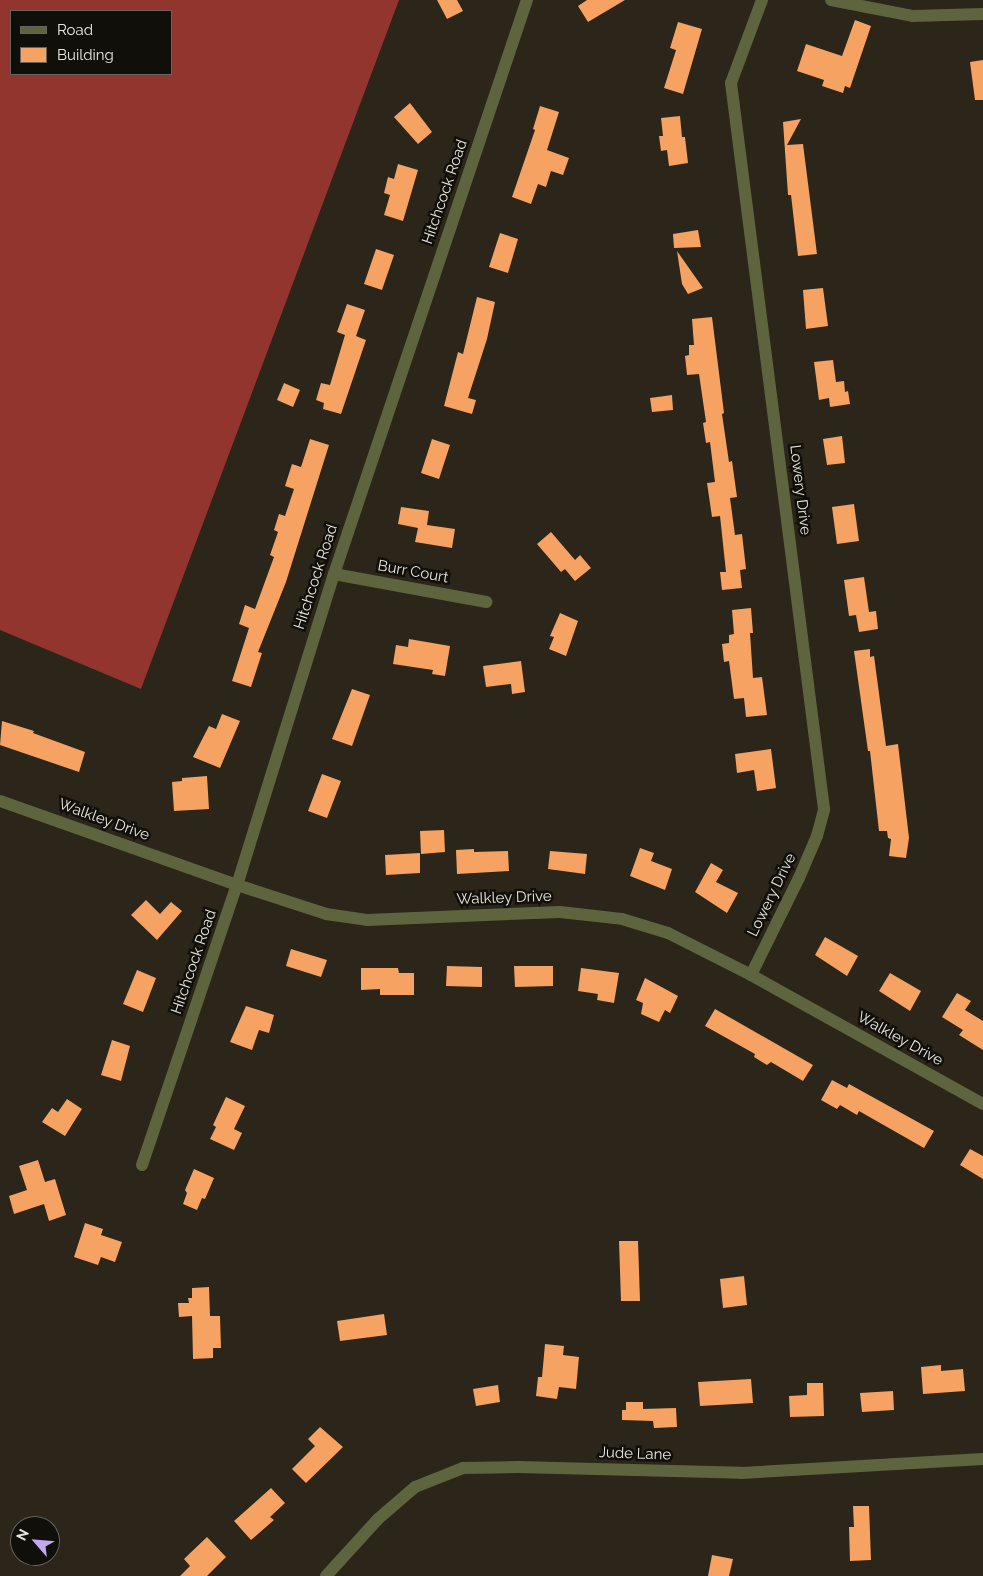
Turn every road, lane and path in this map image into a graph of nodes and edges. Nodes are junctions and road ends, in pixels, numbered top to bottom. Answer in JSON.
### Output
{"nodes":[{"id":1,"x":527,"y":0,"type":"edge"},
{"id":2,"x":762,"y":0,"type":"edge"},
{"id":3,"x":831,"y":0,"type":"edge"},
{"id":4,"x":983,"y":14,"type":"edge"},
{"id":5,"x":334,"y":574,"type":"junction"},
{"id":6,"x":486,"y":602,"type":"dead end"},
{"id":7,"x":0,"y":801,"type":"edge"},
{"id":8,"x":237,"y":885,"type":"junction"},
{"id":9,"x":751,"y":975,"type":"junction"},
{"id":10,"x":983,"y":1104,"type":"edge"},
{"id":11,"x":142,"y":1165,"type":"dead end"},
{"id":12,"x":983,"y":1459,"type":"edge"},
{"id":13,"x":326,"y":1576,"type":"edge"}],
"edges":[{"from":1,"to":5,"type":"street","name":"Hitchcock Road"},
{"from":2,"to":9,"type":"street","name":"Lowery Drive"},
{"from":3,"to":4,"type":"street"},
{"from":5,"to":6,"type":"street","name":"Burr Court"},
{"from":5,"to":8,"type":"street","name":"Hitchcock Road"},
{"from":7,"to":8,"type":"street","name":"Walkley Drive"},
{"from":8,"to":9,"type":"street","name":"Walkley Drive"},
{"from":8,"to":11,"type":"street","name":"Hitchcock Road"},
{"from":9,"to":10,"type":"street","name":"Walkley Drive"},
{"from":12,"to":13,"type":"street","name":"Jude Lane"}]}
